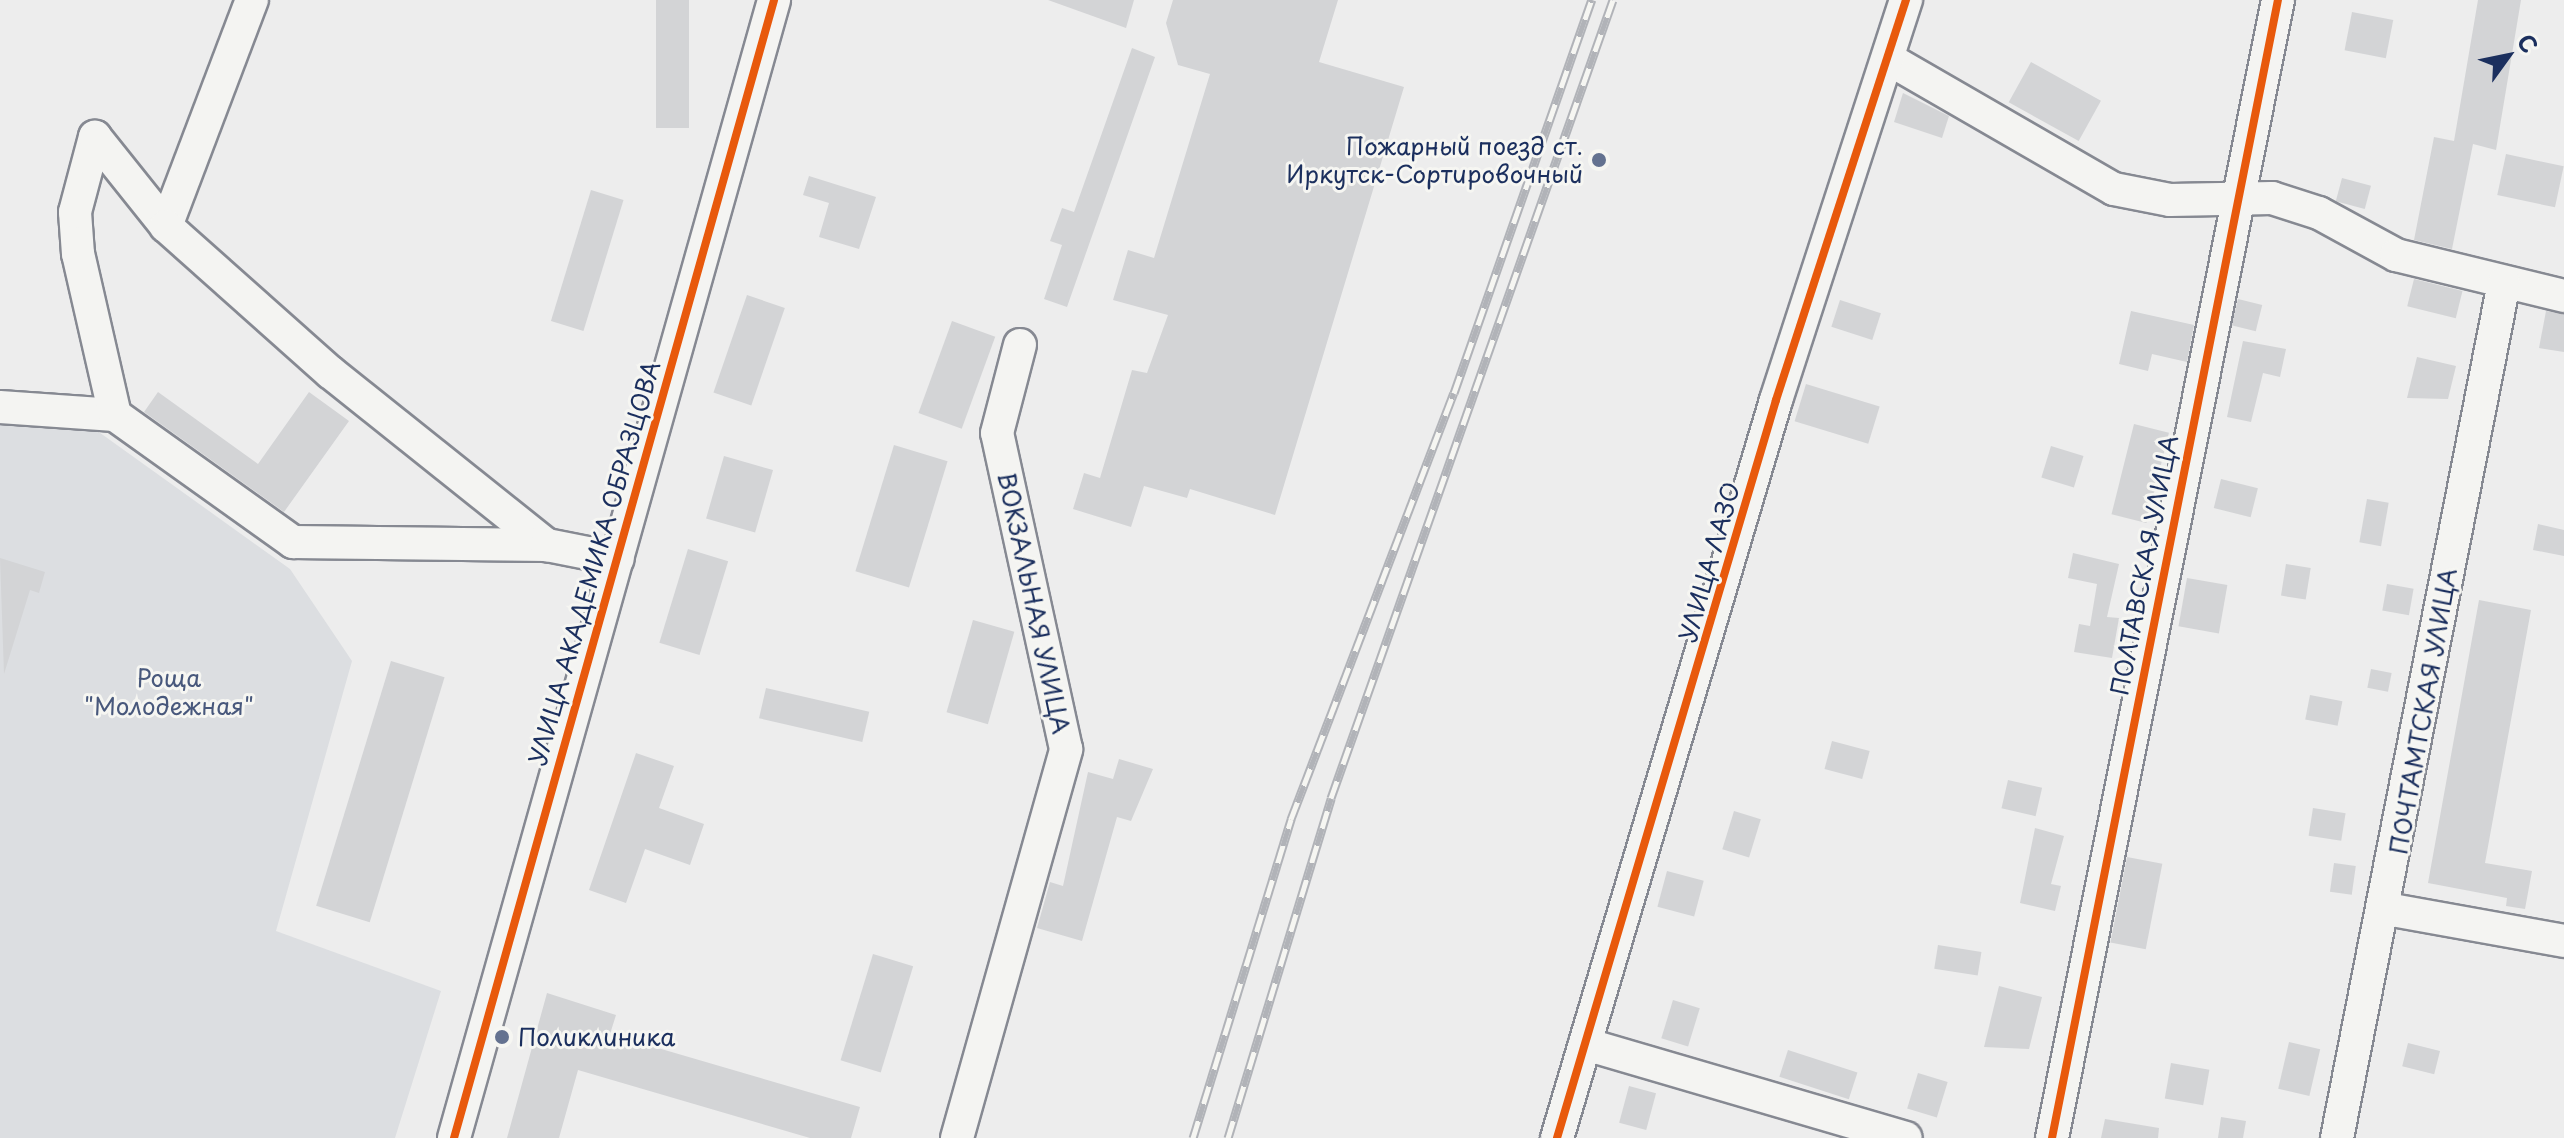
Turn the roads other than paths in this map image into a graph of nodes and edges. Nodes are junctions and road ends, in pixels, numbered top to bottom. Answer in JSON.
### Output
{"nodes":[{"id":1,"x":252,"y":0,"type":"edge"},
{"id":2,"x":774,"y":0,"type":"edge"},
{"id":3,"x":1906,"y":0,"type":"edge"},
{"id":4,"x":2278,"y":0,"type":"edge"},
{"id":5,"x":1892,"y":61,"type":"junction"},
{"id":6,"x":2238,"y":197,"type":"junction"},
{"id":7,"x":166,"y":226,"type":"junction"},
{"id":8,"x":2504,"y":283,"type":"junction"},
{"id":9,"x":2564,"y":296,"type":"edge"},
{"id":10,"x":1020,"y":345,"type":"dead end"},
{"id":11,"x":0,"y":407,"type":"edge"},
{"id":12,"x":115,"y":415,"type":"junction"},
{"id":13,"x":547,"y":545,"type":"junction"},
{"id":14,"x":618,"y":559,"type":"junction"},
{"id":15,"x":2387,"y":909,"type":"junction"},
{"id":16,"x":2564,"y":941,"type":"edge"},
{"id":17,"x":1585,"y":1044,"type":"junction"},
{"id":18,"x":454,"y":1138,"type":"edge"},
{"id":19,"x":957,"y":1138,"type":"edge"},
{"id":20,"x":1557,"y":1138,"type":"edge"},
{"id":21,"x":1906,"y":1138,"type":"edge"},
{"id":22,"x":2052,"y":1138,"type":"edge"},
{"id":23,"x":2337,"y":1138,"type":"edge"}],
"edges":[{"from":1,"to":7,"type":"street"},
{"from":2,"to":14,"type":"street","name":"УЛИЦА АКАДЕМИКА ОБРАЗЦОВА"},
{"from":3,"to":5,"type":"street","name":"УЛИЦА ЛАЗО"},
{"from":4,"to":6,"type":"street","name":"ПОЛТАВСКАЯ УЛИЦА"},
{"from":5,"to":6,"type":"street"},
{"from":5,"to":17,"type":"street","name":"УЛИЦА ЛАЗО"},
{"from":6,"to":8,"type":"street"},
{"from":6,"to":22,"type":"street","name":"ПОЛТАВСКАЯ УЛИЦА"},
{"from":7,"to":12,"type":"street"},
{"from":7,"to":13,"type":"street"},
{"from":8,"to":9,"type":"street"},
{"from":8,"to":15,"type":"street","name":"ПОЧТАМТСКАЯ УЛИЦА"},
{"from":10,"to":19,"type":"street","name":"ВОКЗАЛЬНАЯ УЛИЦА"},
{"from":11,"to":12,"type":"street"},
{"from":12,"to":13,"type":"street"},
{"from":13,"to":14,"type":"street"},
{"from":14,"to":18,"type":"street","name":"УЛИЦА АКАДЕМИКА ОБРАЗЦОВА"},
{"from":15,"to":16,"type":"street"},
{"from":15,"to":23,"type":"street","name":"ПОЧТАМТСКАЯ УЛИЦА"},
{"from":17,"to":20,"type":"street","name":"УЛИЦА ЛАЗО"},
{"from":17,"to":21,"type":"street"}]}
